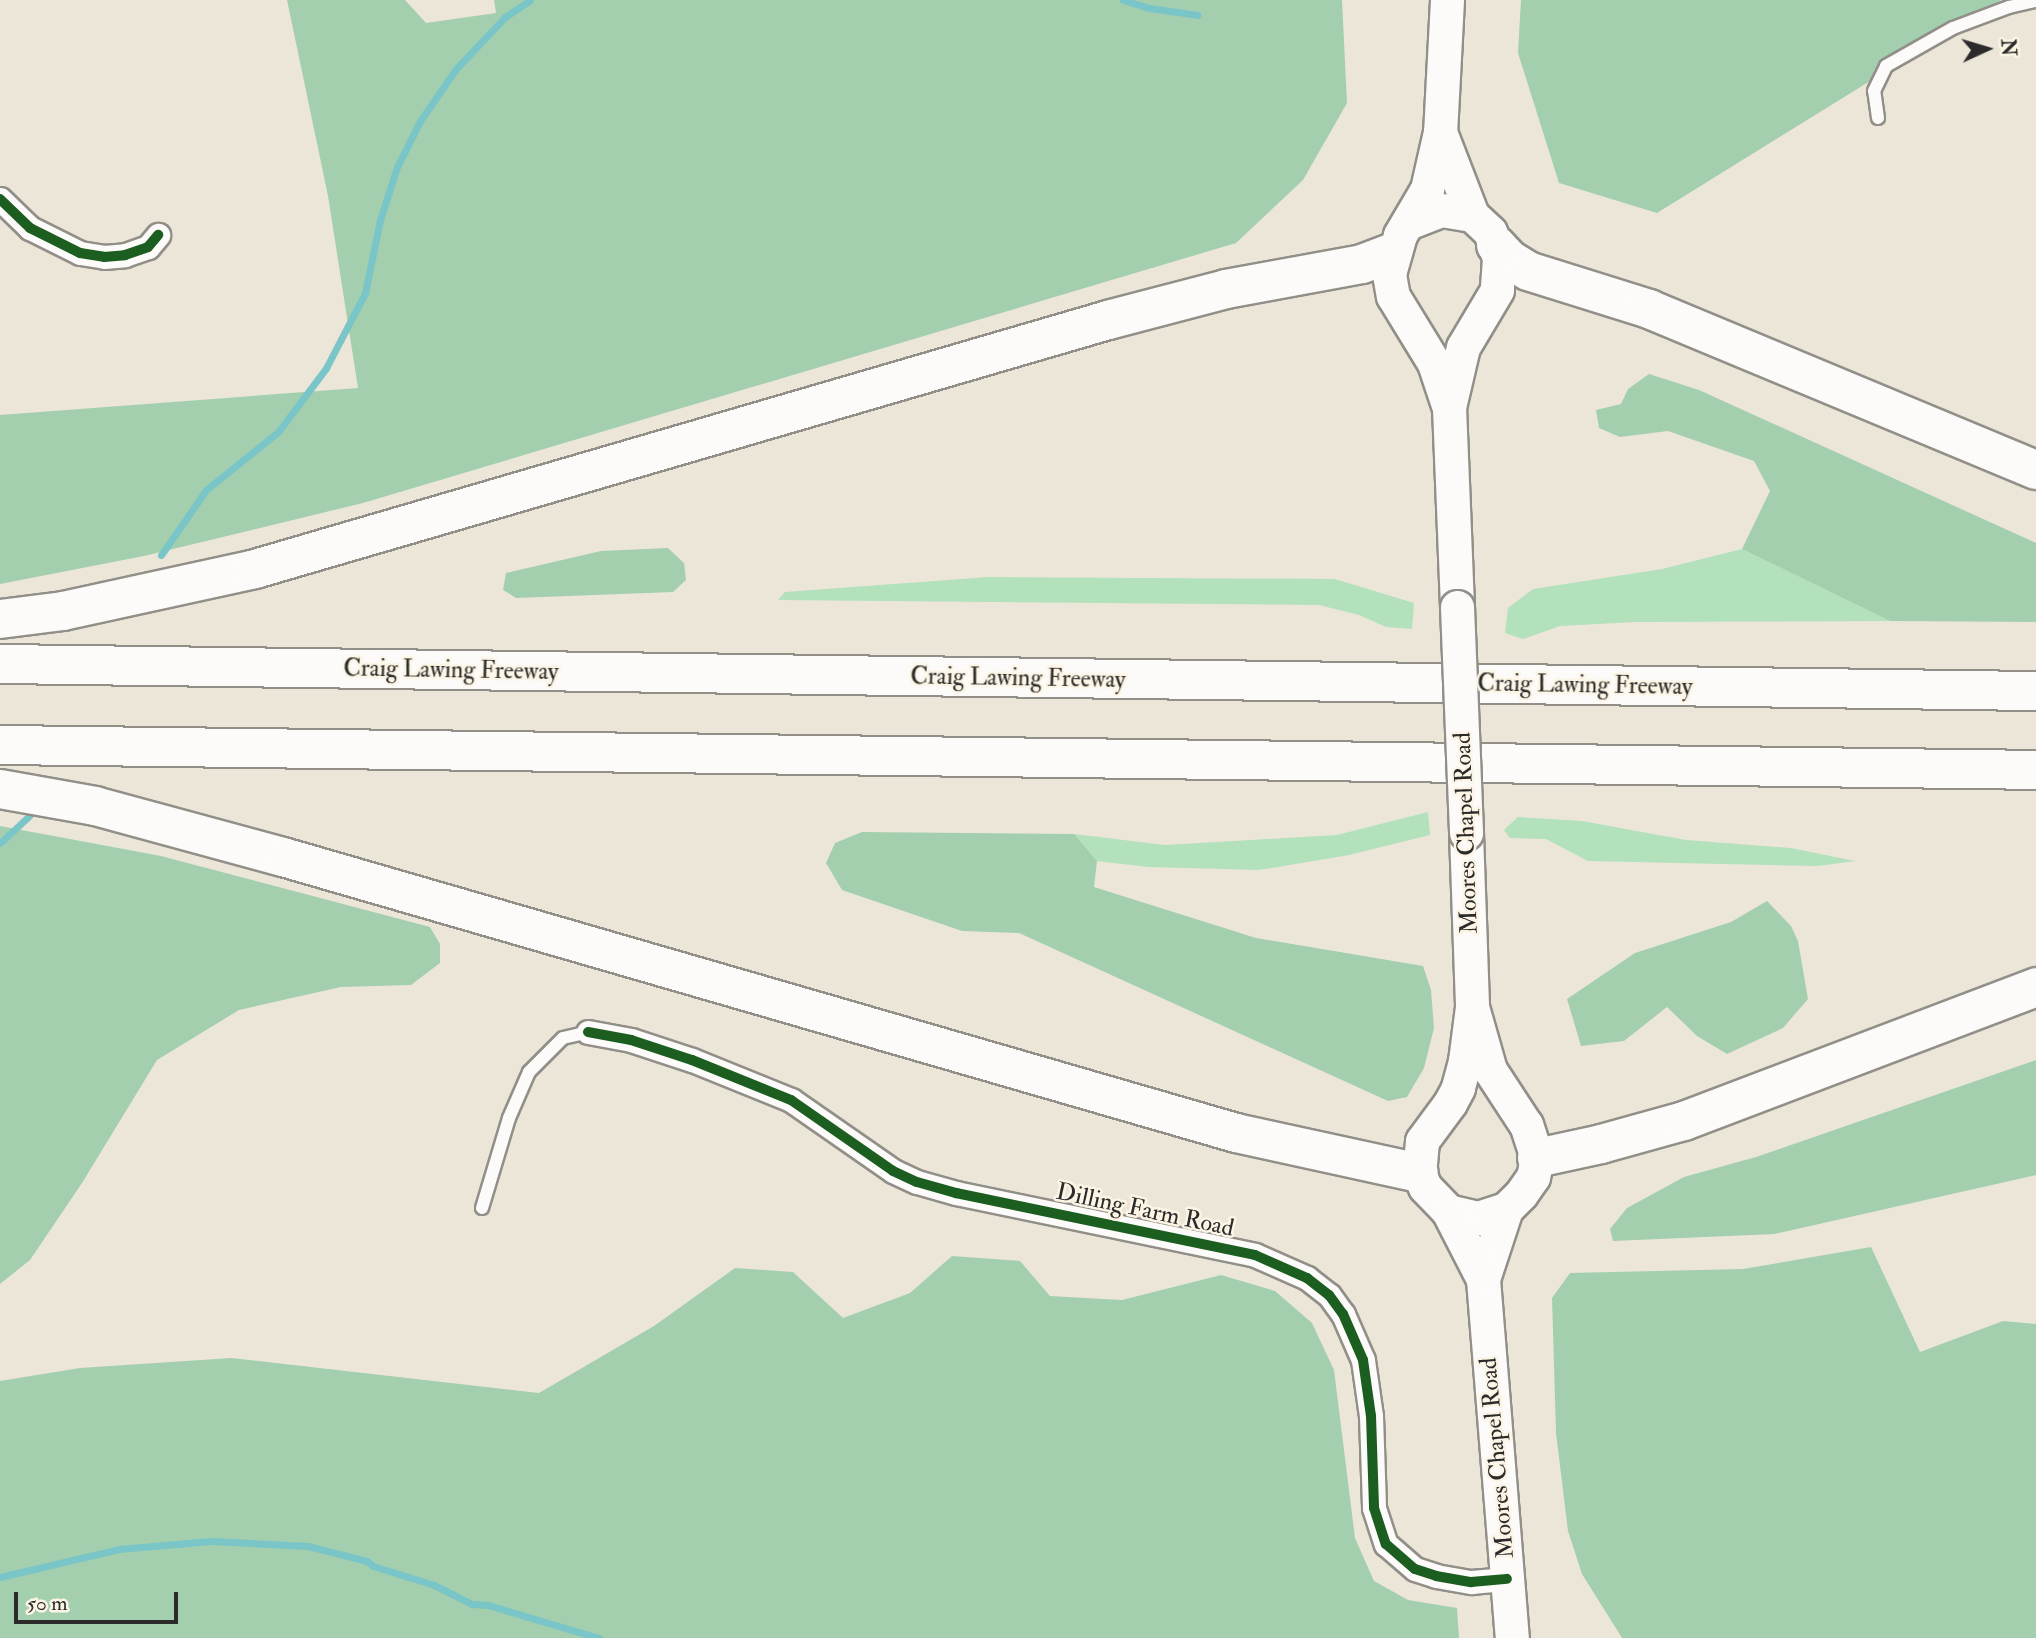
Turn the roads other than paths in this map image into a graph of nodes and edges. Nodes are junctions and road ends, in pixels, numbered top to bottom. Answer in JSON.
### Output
{"nodes":[{"id":1,"x":1447,"y":0,"type":"edge"},
{"id":2,"x":2036,"y":1,"type":"edge"},
{"id":3,"x":1878,"y":118,"type":"dead end"},
{"id":4,"x":1440,"y":132,"type":"junction"},
{"id":5,"x":0,"y":199,"type":"edge"},
{"id":6,"x":1472,"y":215,"type":"junction"},
{"id":7,"x":158,"y":235,"type":"dead end"},
{"id":8,"x":1401,"y":237,"type":"junction"},
{"id":9,"x":1496,"y":245,"type":"junction"},
{"id":10,"x":1449,"y":407,"type":"junction"},
{"id":11,"x":2036,"y":470,"type":"edge"},
{"id":12,"x":0,"y":619,"type":"edge"},
{"id":13,"x":0,"y":664,"type":"edge"},
{"id":14,"x":2036,"y":691,"type":"edge"},
{"id":15,"x":0,"y":745,"type":"edge"},
{"id":16,"x":2036,"y":770,"type":"edge"},
{"id":17,"x":0,"y":789,"type":"edge"},
{"id":18,"x":2036,"y":987,"type":"edge"},
{"id":19,"x":1472,"y":1007,"type":"junction"},
{"id":20,"x":588,"y":1032,"type":"joint"},
{"id":21,"x":1537,"y":1158,"type":"junction"},
{"id":22,"x":1419,"y":1173,"type":"junction"},
{"id":23,"x":482,"y":1208,"type":"dead end"},
{"id":24,"x":1506,"y":1209,"type":"junction"},
{"id":25,"x":1448,"y":1211,"type":"junction"},
{"id":26,"x":1483,"y":1279,"type":"junction"},
{"id":27,"x":1507,"y":1578,"type":"junction"},
{"id":28,"x":1512,"y":1638,"type":"edge"}],
"edges":[{"from":1,"to":4,"type":"main road","name":"Moores Chapel Road"},
{"from":2,"to":3,"type":"lane"},
{"from":4,"to":6,"type":"main road","name":"Moores Chapel Road"},
{"from":4,"to":8,"type":"main road","name":"Moores Chapel Road"},
{"from":5,"to":7,"type":"street"},
{"from":6,"to":8,"type":"main road"},
{"from":6,"to":9,"type":"main road","name":"Moores Chapel Road"},
{"from":8,"to":10,"type":"main road","name":"Moores Chapel Road"},
{"from":8,"to":12,"type":"highway"},
{"from":9,"to":10,"type":"main road","name":"Moores Chapel Road"},
{"from":9,"to":11,"type":"highway"},
{"from":10,"to":19,"type":"main road","name":"Moores Chapel Road","bridge":true},
{"from":13,"to":14,"type":"highway","name":"Craig Lawing Freeway"},
{"from":15,"to":16,"type":"highway"},
{"from":17,"to":22,"type":"highway"},
{"from":18,"to":21,"type":"highway"},
{"from":19,"to":21,"type":"main road","name":"Moores Chapel Road"},
{"from":19,"to":22,"type":"main road","name":"Moores Chapel Road"},
{"from":20,"to":23,"type":"lane"},
{"from":20,"to":27,"type":"street","name":"Dilling Farm Road"},
{"from":21,"to":24,"type":"main road","name":"Moores Chapel Road"},
{"from":22,"to":25,"type":"main road","name":"Moores Chapel Road"},
{"from":24,"to":25,"type":"main road"},
{"from":24,"to":26,"type":"main road","name":"Moores Chapel Road"},
{"from":25,"to":26,"type":"main road","name":"Moores Chapel Road"},
{"from":26,"to":27,"type":"main road","name":"Moores Chapel Road"},
{"from":27,"to":28,"type":"main road","name":"Moores Chapel Road"}]}
